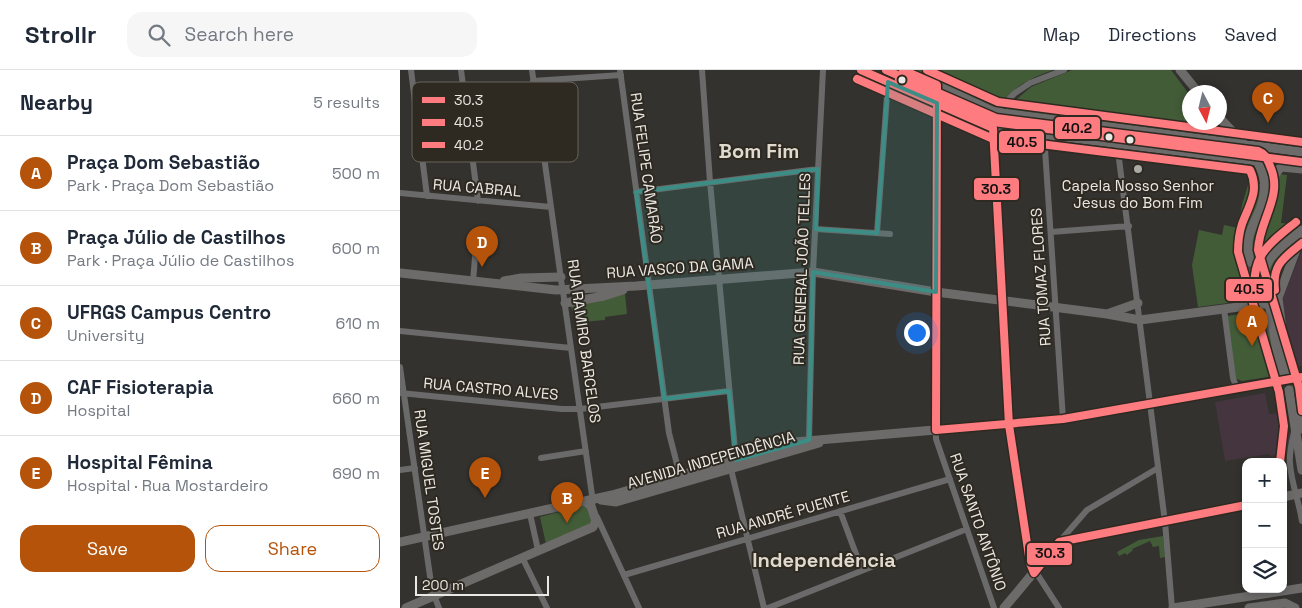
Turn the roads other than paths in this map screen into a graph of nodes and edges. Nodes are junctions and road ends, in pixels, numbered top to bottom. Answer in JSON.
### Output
{"nodes":[{"id":1,"x":532,"y":70,"type":"edge"},
{"id":2,"x":702,"y":70,"type":"edge"},
{"id":3,"x":823,"y":70,"type":"edge"},
{"id":4,"x":861,"y":70,"type":"edge"},
{"id":5,"x":903,"y":70,"type":"edge"},
{"id":6,"x":1064,"y":70,"type":"edge"},
{"id":7,"x":1180,"y":70,"type":"edge"},
{"id":8,"x":620,"y":73,"type":"edge"},
{"id":9,"x":533,"y":81,"type":"joint"},
{"id":10,"x":888,"y":82,"type":"junction"},
{"id":11,"x":936,"y":85,"type":"junction"},
{"id":12,"x":1192,"y":85,"type":"edge"},
{"id":13,"x":936,"y":103,"type":"junction"},
{"id":14,"x":995,"y":112,"type":"junction"},
{"id":15,"x":992,"y":128,"type":"junction"},
{"id":16,"x":1228,"y":128,"type":"joint"},
{"id":17,"x":1044,"y":134,"type":"junction"},
{"id":18,"x":1229,"y":142,"type":"junction"},
{"id":19,"x":1118,"y":143,"type":"junction"},
{"id":20,"x":1242,"y":143,"type":"junction"},
{"id":21,"x":1302,"y":152,"type":"edge"},
{"id":22,"x":1257,"y":161,"type":"junction"},
{"id":23,"x":423,"y":162,"type":"edge"},
{"id":24,"x":473,"y":162,"type":"edge"},
{"id":25,"x":545,"y":162,"type":"edge"},
{"id":26,"x":1302,"y":168,"type":"edge"},
{"id":27,"x":818,"y":169,"type":"junction"},
{"id":28,"x":710,"y":182,"type":"junction"},
{"id":29,"x":1266,"y":186,"type":"junction"},
{"id":30,"x":636,"y":192,"type":"junction"},
{"id":31,"x":400,"y":194,"type":"edge"},
{"id":32,"x":428,"y":196,"type":"junction"},
{"id":33,"x":478,"y":201,"type":"junction"},
{"id":34,"x":551,"y":207,"type":"junction"},
{"id":35,"x":1129,"y":226,"type":"junction"},
{"id":36,"x":816,"y":229,"type":"junction"},
{"id":37,"x":1302,"y":230,"type":"edge"},
{"id":38,"x":1050,"y":232,"type":"junction"},
{"id":39,"x":877,"y":233,"type":"junction"},
{"id":40,"x":890,"y":234,"type":"dead end"},
{"id":41,"x":1302,"y":234,"type":"edge"},
{"id":42,"x":476,"y":246,"type":"dead end"},
{"id":43,"x":1250,"y":262,"type":"tunnel mouth"},
{"id":44,"x":813,"y":272,"type":"junction"},
{"id":45,"x":400,"y":273,"type":"edge"},
{"id":46,"x":561,"y":279,"type":"junction"},
{"id":47,"x":718,"y":280,"type":"junction"},
{"id":48,"x":473,"y":281,"type":"junction"},
{"id":49,"x":494,"y":283,"type":"junction"},
{"id":50,"x":649,"y":285,"type":"junction"},
{"id":51,"x":636,"y":286,"type":"junction"},
{"id":52,"x":936,"y":292,"type":"junction"},
{"id":53,"x":564,"y":300,"type":"junction"},
{"id":54,"x":1002,"y":300,"type":"junction"},
{"id":55,"x":1269,"y":302,"type":"junction"},
{"id":56,"x":1138,"y":303,"type":"junction"},
{"id":57,"x":1056,"y":308,"type":"junction"},
{"id":58,"x":1224,"y":309,"type":"junction"},
{"id":59,"x":1107,"y":314,"type":"junction"},
{"id":60,"x":1140,"y":320,"type":"junction"},
{"id":61,"x":400,"y":331,"type":"edge"},
{"id":62,"x":571,"y":348,"type":"junction"},
{"id":63,"x":400,"y":366,"type":"edge"},
{"id":64,"x":1297,"y":378,"type":"edge"},
{"id":65,"x":1280,"y":381,"type":"junction"},
{"id":66,"x":1237,"y":389,"type":"junction"},
{"id":67,"x":729,"y":392,"type":"junction"},
{"id":68,"x":402,"y":393,"type":"edge"},
{"id":69,"x":664,"y":399,"type":"junction"},
{"id":70,"x":1150,"y":404,"type":"junction"},
{"id":71,"x":580,"y":409,"type":"junction"},
{"id":72,"x":1063,"y":419,"type":"junction"},
{"id":73,"x":1009,"y":425,"type":"junction"},
{"id":74,"x":1298,"y":428,"type":"edge"},
{"id":75,"x":936,"y":430,"type":"junction"},
{"id":76,"x":837,"y":438,"type":"junction"},
{"id":77,"x":809,"y":440,"type":"junction"},
{"id":78,"x":586,"y":451,"type":"junction"},
{"id":79,"x":542,"y":458,"type":"dead end"},
{"id":80,"x":736,"y":460,"type":"junction"},
{"id":81,"x":414,"y":468,"type":"junction"},
{"id":82,"x":1158,"y":468,"type":"junction"},
{"id":83,"x":731,"y":469,"type":"junction"},
{"id":84,"x":400,"y":470,"type":"edge"},
{"id":85,"x":1302,"y":470,"type":"edge"},
{"id":86,"x":680,"y":476,"type":"junction"},
{"id":87,"x":950,"y":479,"type":"junction"},
{"id":88,"x":1298,"y":494,"type":"edge"},
{"id":89,"x":589,"y":500,"type":"junction"},
{"id":90,"x":1242,"y":506,"type":"edge"},
{"id":91,"x":840,"y":511,"type":"junction"},
{"id":92,"x":530,"y":514,"type":"junction"},
{"id":93,"x":1302,"y":521,"type":"edge"},
{"id":94,"x":1165,"y":522,"type":"junction"},
{"id":95,"x":596,"y":526,"type":"junction"},
{"id":96,"x":967,"y":529,"type":"junction"},
{"id":97,"x":424,"y":537,"type":"junction"},
{"id":98,"x":747,"y":538,"type":"junction"},
{"id":99,"x":400,"y":542,"type":"edge"},
{"id":100,"x":1060,"y":542,"type":"junction"},
{"id":101,"x":538,"y":550,"type":"junction"},
{"id":102,"x":522,"y":557,"type":"junction"},
{"id":103,"x":862,"y":570,"type":"junction"},
{"id":104,"x":1034,"y":572,"type":"junction"},
{"id":105,"x":624,"y":575,"type":"junction"},
{"id":106,"x":1302,"y":588,"type":"edge"},
{"id":107,"x":434,"y":596,"type":"junction"},
{"id":108,"x":406,"y":608,"type":"edge"},
{"id":109,"x":439,"y":608,"type":"edge"},
{"id":110,"x":547,"y":608,"type":"edge"},
{"id":111,"x":639,"y":608,"type":"edge"},
{"id":112,"x":766,"y":608,"type":"edge"},
{"id":113,"x":994,"y":608,"type":"edge"},
{"id":114,"x":1004,"y":608,"type":"edge"},
{"id":115,"x":1059,"y":608,"type":"edge"},
{"id":116,"x":1172,"y":608,"type":"edge"},
{"id":117,"x":1249,"y":608,"type":"edge"},
{"id":118,"x":1295,"y":608,"type":"edge"}],
"edges":[{"from":1,"to":9,"type":"street","name":"RUA RAMIRO BARCELOS"},
{"from":2,"to":28,"type":"street"},
{"from":3,"to":27,"type":"street","name":"RUA GENERAL JOÃO TELLES"},
{"from":4,"to":10,"type":"main road"},
{"from":5,"to":11,"type":"main road"},
{"from":6,"to":14,"type":"street"},
{"from":7,"to":12,"type":"main road"},
{"from":8,"to":9,"type":"street"},
{"from":8,"to":30,"type":"street","name":"RUA FELIPE CAMARÃO"},
{"from":10,"to":13,"type":"main road"},
{"from":10,"to":39,"type":"street"},
{"from":11,"to":13,"type":"street","name":"RUA SANTO ANTÔNIO"},
{"from":11,"to":14,"type":"main road"},
{"from":13,"to":15,"type":"main road"},
{"from":13,"to":52,"type":"street","name":"RUA SANTO ANTÔNIO"},
{"from":14,"to":15,"type":"street"},
{"from":14,"to":18,"type":"main road"},
{"from":15,"to":17,"type":"main road"},
{"from":15,"to":54,"type":"street"},
{"from":16,"to":18,"type":"main road"},
{"from":16,"to":20,"type":"main road"},
{"from":17,"to":19,"type":"main road"},
{"from":17,"to":38,"type":"street","name":"RUA TOMAZ FLORES"},
{"from":18,"to":20,"type":"main road"},
{"from":19,"to":22,"type":"main road"},
{"from":19,"to":35,"type":"street"},
{"from":20,"to":21,"type":"main road"},
{"from":20,"to":22,"type":"main road"},
{"from":22,"to":29,"type":"main road"},
{"from":23,"to":32,"type":"street"},
{"from":24,"to":33,"type":"street"},
{"from":25,"to":34,"type":"street","name":"RUA RAMIRO BARCELOS"},
{"from":26,"to":29,"type":"main road"},
{"from":27,"to":28,"type":"street"},
{"from":27,"to":36,"type":"street","name":"RUA GENERAL JOÃO TELLES"},
{"from":28,"to":30,"type":"street"},
{"from":28,"to":47,"type":"street"},
{"from":29,"to":43,"type":"main road"},
{"from":30,"to":50,"type":"street","name":"RUA FELIPE CAMARÃO"},
{"from":31,"to":32,"type":"street","name":"RUA CABRAL"},
{"from":32,"to":33,"type":"street","name":"RUA CABRAL"},
{"from":33,"to":34,"type":"street","name":"RUA CABRAL"},
{"from":34,"to":46,"type":"street","name":"RUA RAMIRO BARCELOS"},
{"from":35,"to":38,"type":"street"},
{"from":35,"to":56,"type":"street"},
{"from":36,"to":39,"type":"street"},
{"from":36,"to":44,"type":"street","name":"RUA GENERAL JOÃO TELLES"},
{"from":37,"to":55,"type":"main road"},
{"from":38,"to":57,"type":"street","name":"RUA TOMAZ FLORES"},
{"from":39,"to":40,"type":"street"},
{"from":41,"to":55,"type":"main road"},
{"from":42,"to":48,"type":"street"},
{"from":44,"to":47,"type":"main road","name":"RUA VASCO DA GAMA"},
{"from":44,"to":52,"type":"main road","name":"RUA VASCO DA GAMA"},
{"from":44,"to":77,"type":"street","name":"RUA GENERAL JOÃO TELLES"},
{"from":45,"to":48,"type":"main road","name":"RUA VASCO DA GAMA"},
{"from":46,"to":49,"type":"main road"},
{"from":46,"to":53,"type":"street","name":"RUA RAMIRO BARCELOS","bridge":true},
{"from":47,"to":50,"type":"main road","name":"RUA VASCO DA GAMA"},
{"from":47,"to":67,"type":"street"},
{"from":48,"to":49,"type":"main road","name":"RUA VASCO DA GAMA"},
{"from":49,"to":51,"type":"main road","name":"RUA VASCO DA GAMA"},
{"from":50,"to":51,"type":"main road","name":"RUA VASCO DA GAMA"},
{"from":50,"to":69,"type":"street","name":"RUA FELIPE CAMARÃO"},
{"from":51,"to":53,"type":"main road"},
{"from":52,"to":54,"type":"main road","name":"RUA VASCO DA GAMA"},
{"from":52,"to":75,"type":"street","name":"RUA SANTO ANTÔNIO"},
{"from":53,"to":62,"type":"street","name":"RUA RAMIRO BARCELOS"},
{"from":54,"to":57,"type":"main road","name":"RUA VASCO DA GAMA"},
{"from":54,"to":73,"type":"street"},
{"from":55,"to":58,"type":"main road","name":"RUA VASCO DA GAMA"},
{"from":55,"to":64,"type":"main road"},
{"from":55,"to":65,"type":"main road"},
{"from":56,"to":59,"type":"main road"},
{"from":56,"to":60,"type":"street"},
{"from":57,"to":59,"type":"main road","name":"RUA VASCO DA GAMA"},
{"from":57,"to":72,"type":"street","name":"RUA TOMAZ FLORES"},
{"from":58,"to":60,"type":"main road","name":"RUA VASCO DA GAMA"},
{"from":58,"to":66,"type":"street"},
{"from":59,"to":60,"type":"main road","name":"RUA VASCO DA GAMA"},
{"from":60,"to":70,"type":"street"},
{"from":61,"to":62,"type":"street"},
{"from":62,"to":71,"type":"street","name":"RUA RAMIRO BARCELOS"},
{"from":63,"to":68,"type":"street","name":"RUA MIGUEL TOSTES"},
{"from":64,"to":65,"type":"main road","name":"AVENIDA INDEPENDÊNCIA"},
{"from":65,"to":66,"type":"main road","name":"AVENIDA INDEPENDÊNCIA"},
{"from":66,"to":70,"type":"main road","name":"AVENIDA INDEPENDÊNCIA"},
{"from":67,"to":69,"type":"street","name":"RUA CASTRO ALVES"},
{"from":67,"to":80,"type":"street"},
{"from":68,"to":71,"type":"street","name":"RUA CASTRO ALVES"},
{"from":68,"to":81,"type":"street","name":"RUA MIGUEL TOSTES"},
{"from":69,"to":71,"type":"street","name":"RUA CASTRO ALVES"},
{"from":69,"to":86,"type":"street","name":"RUA FELIPE CAMARÃO"},
{"from":70,"to":72,"type":"main road","name":"AVENIDA INDEPENDÊNCIA"},
{"from":70,"to":82,"type":"street"},
{"from":71,"to":78,"type":"street","name":"RUA RAMIRO BARCELOS"},
{"from":72,"to":73,"type":"main road","name":"AVENIDA INDEPENDÊNCIA"},
{"from":73,"to":75,"type":"main road","name":"AVENIDA INDEPENDÊNCIA"},
{"from":73,"to":104,"type":"street"},
{"from":74,"to":74,"type":"main road"},
{"from":74,"to":85,"type":"main road"},
{"from":74,"to":88,"type":"street"},
{"from":75,"to":76,"type":"main road","name":"AVENIDA INDEPENDÊNCIA"},
{"from":75,"to":87,"type":"street","name":"RUA SANTO ANTÔNIO"},
{"from":76,"to":77,"type":"main road","name":"AVENIDA INDEPENDÊNCIA"},
{"from":76,"to":83,"type":"main road","name":"AVENIDA INDEPENDÊNCIA"},
{"from":77,"to":80,"type":"main road","name":"AVENIDA INDEPENDÊNCIA"},
{"from":78,"to":79,"type":"street"},
{"from":78,"to":89,"type":"street","name":"RUA RAMIRO BARCELOS"},
{"from":80,"to":86,"type":"main road","name":"AVENIDA INDEPENDÊNCIA"},
{"from":81,"to":84,"type":"street"},
{"from":81,"to":97,"type":"street","name":"RUA MIGUEL TOSTES"},
{"from":82,"to":94,"type":"street"},
{"from":82,"to":100,"type":"street"},
{"from":83,"to":89,"type":"main road","name":"AVENIDA INDEPENDÊNCIA"},
{"from":83,"to":98,"type":"street"},
{"from":86,"to":89,"type":"main road","name":"AVENIDA INDEPENDÊNCIA"},
{"from":87,"to":91,"type":"street","name":"RUA ANDRÉ PUENTE"},
{"from":87,"to":96,"type":"street","name":"RUA SANTO ANTÔNIO"},
{"from":88,"to":93,"type":"street"},
{"from":89,"to":92,"type":"main road","name":"AVENIDA INDEPENDÊNCIA"},
{"from":89,"to":95,"type":"main road","name":"RUA RAMIRO BARCELOS"},
{"from":90,"to":94,"type":"main road"},
{"from":91,"to":98,"type":"street","name":"RUA ANDRÉ PUENTE"},
{"from":91,"to":103,"type":"street"},
{"from":92,"to":97,"type":"main road","name":"AVENIDA INDEPENDÊNCIA"},
{"from":92,"to":101,"type":"street"},
{"from":94,"to":100,"type":"main road"},
{"from":94,"to":116,"type":"street"},
{"from":95,"to":101,"type":"main road"},
{"from":95,"to":105,"type":"street","name":"RUA RAMIRO BARCELOS"},
{"from":96,"to":103,"type":"street"},
{"from":96,"to":113,"type":"street","name":"RUA SANTO ANTÔNIO"},
{"from":97,"to":99,"type":"main road","name":"AVENIDA INDEPENDÊNCIA"},
{"from":97,"to":107,"type":"street","name":"RUA MIGUEL TOSTES"},
{"from":98,"to":105,"type":"street","name":"RUA ANDRÉ PUENTE"},
{"from":98,"to":112,"type":"street"},
{"from":100,"to":104,"type":"main road"},
{"from":101,"to":102,"type":"main road"},
{"from":102,"to":107,"type":"main road"},
{"from":102,"to":110,"type":"street"},
{"from":103,"to":112,"type":"street"},
{"from":104,"to":114,"type":"main road"},
{"from":104,"to":115,"type":"street"},
{"from":105,"to":111,"type":"street","name":"RUA RAMIRO BARCELOS"},
{"from":106,"to":116,"type":"main road"},
{"from":107,"to":108,"type":"main road"},
{"from":107,"to":109,"type":"street","name":"RUA MIGUEL TOSTES"},
{"from":117,"to":118,"type":"main road"}]}
